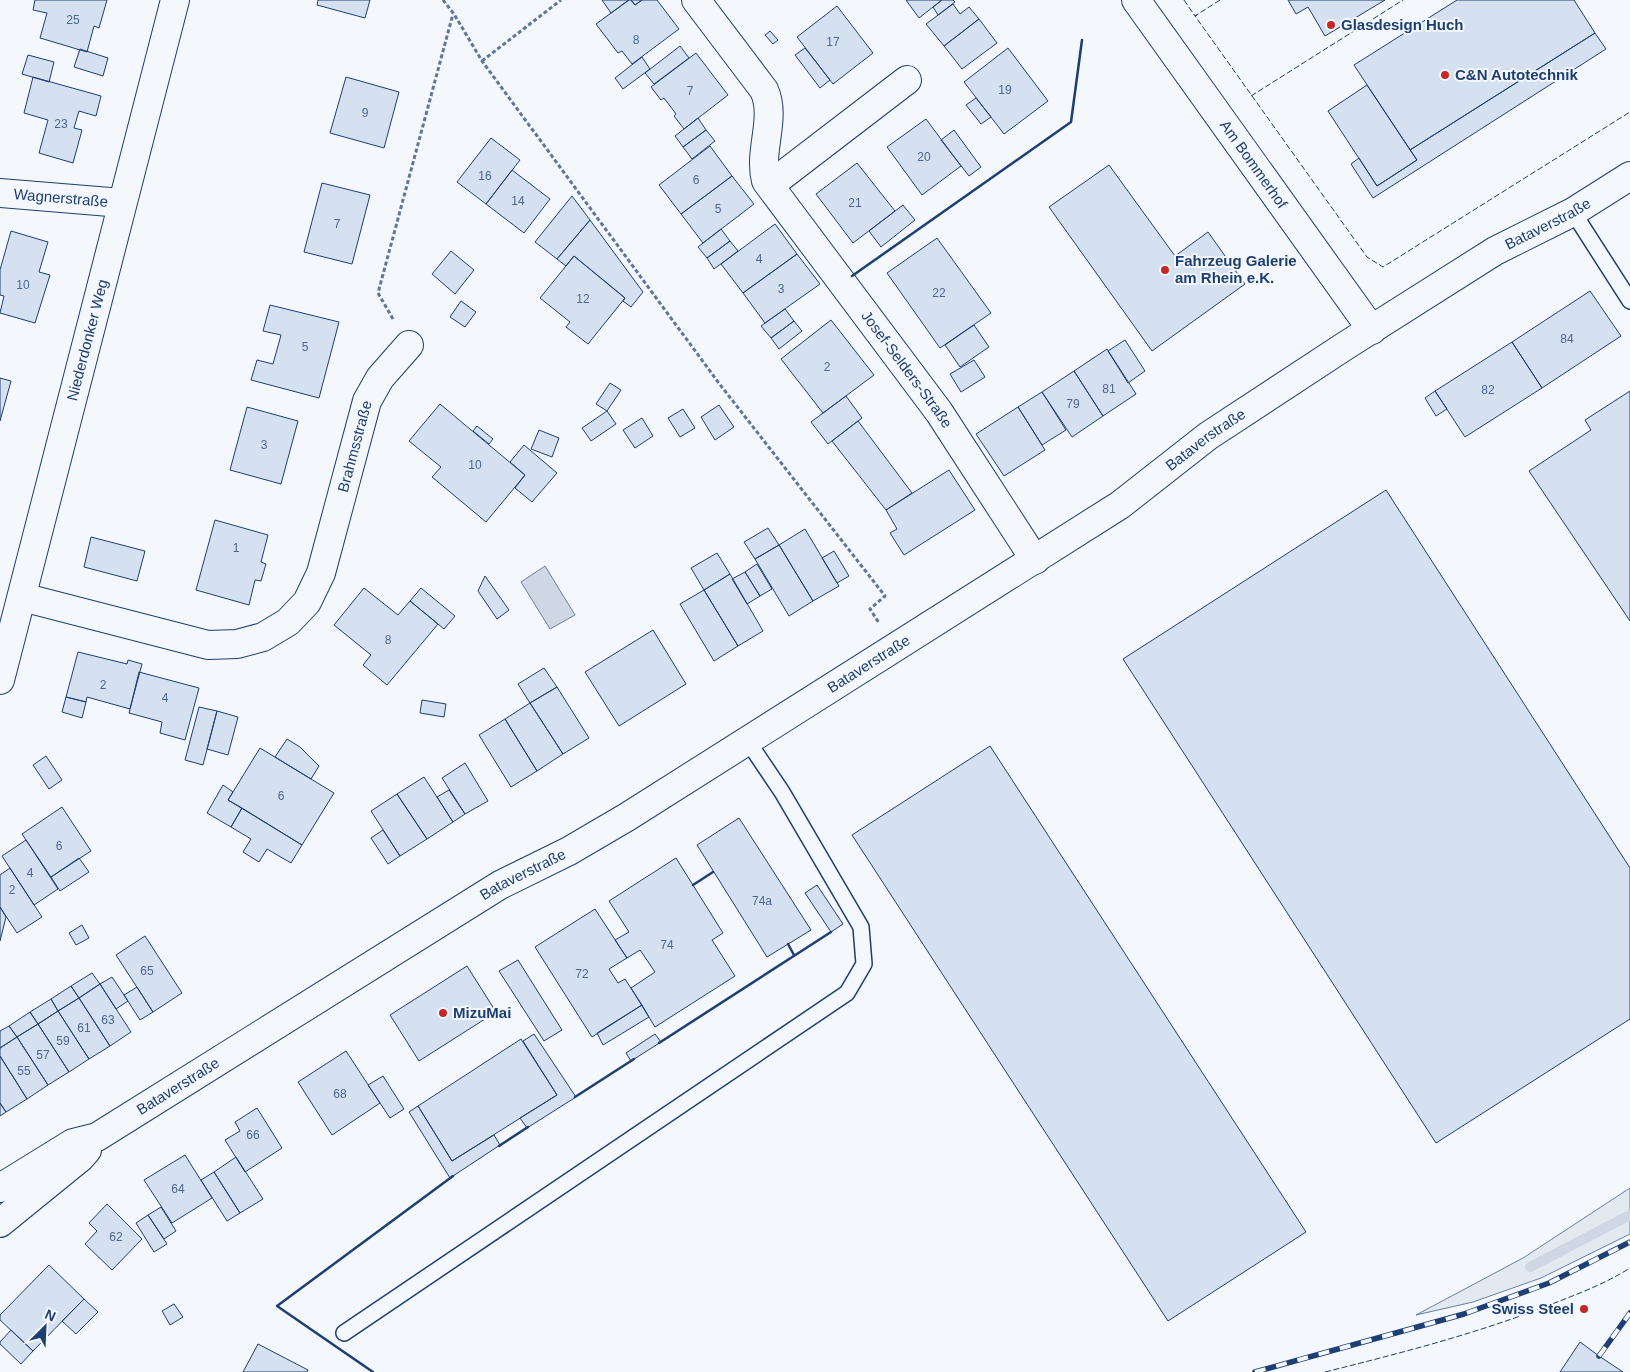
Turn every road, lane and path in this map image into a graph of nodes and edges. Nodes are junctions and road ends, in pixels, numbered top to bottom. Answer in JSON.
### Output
{"nodes":[{"id":1,"x":175,"y":0,"type":"edge"},
{"id":2,"x":443,"y":0,"type":"edge"},
{"id":3,"x":561,"y":0,"type":"edge"},
{"id":4,"x":696,"y":0,"type":"edge"},
{"id":5,"x":1136,"y":0,"type":"edge"},
{"id":6,"x":454,"y":14,"type":"junction"},
{"id":7,"x":482,"y":61,"type":"junction"},
{"id":8,"x":907,"y":80,"type":"dead end"},
{"id":9,"x":1630,"y":176,"type":"edge"},
{"id":10,"x":770,"y":185,"type":"junction"},
{"id":11,"x":0,"y":193,"type":"edge"},
{"id":12,"x":122,"y":203,"type":"junction"},
{"id":13,"x":1574,"y":212,"type":"junction"},
{"id":14,"x":1630,"y":302,"type":"edge"},
{"id":15,"x":1372,"y":330,"type":"junction"},
{"id":16,"x":409,"y":345,"type":"joint"},
{"id":17,"x":1035,"y":560,"type":"junction"},
{"id":18,"x":22,"y":597,"type":"junction"},
{"id":19,"x":895,"y":648,"type":"junction"},
{"id":20,"x":0,"y":680,"type":"edge"},
{"id":21,"x":748,"y":740,"type":"junction"},
{"id":22,"x":97,"y":1137,"type":"junction"},
{"id":23,"x":0,"y":1188,"type":"edge"},
{"id":24,"x":0,"y":1223,"type":"edge"},
{"id":25,"x":344,"y":1333,"type":"dead end"}],
"edges":[{"from":1,"to":12,"type":"street","name":"Niederdonker Weg"},
{"from":2,"to":6,"type":"path"},
{"from":3,"to":7,"type":"path"},
{"from":4,"to":10,"type":"street","name":"Josef-Selders-Straße"},
{"from":5,"to":15,"type":"street","name":"Am Bommerhof"},
{"from":6,"to":7,"type":"path"},
{"from":6,"to":16,"type":"path"},
{"from":7,"to":19,"type":"path"},
{"from":8,"to":10,"type":"street"},
{"from":9,"to":13,"type":"street","name":"Bataverstraße"},
{"from":10,"to":17,"type":"street","name":"Josef-Selders-Straße"},
{"from":11,"to":12,"type":"street","name":"Wagnerstraße"},
{"from":12,"to":18,"type":"street","name":"Niederdonker Weg"},
{"from":13,"to":14,"type":"lane"},
{"from":13,"to":15,"type":"street","name":"Bataverstraße"},
{"from":15,"to":17,"type":"street","name":"Bataverstraße"},
{"from":16,"to":18,"type":"street","name":"Brahmsstraße"},
{"from":17,"to":19,"type":"street","name":"Bataverstraße"},
{"from":18,"to":20,"type":"street","name":"Niederdonker Weg"},
{"from":19,"to":21,"type":"street","name":"Bataverstraße"},
{"from":21,"to":22,"type":"street","name":"Bataverstraße"},
{"from":21,"to":25,"type":"lane"},
{"from":22,"to":23,"type":"street","name":"Bataverstraße"},
{"from":22,"to":24,"type":"street","name":"Bataverstraße"}]}
